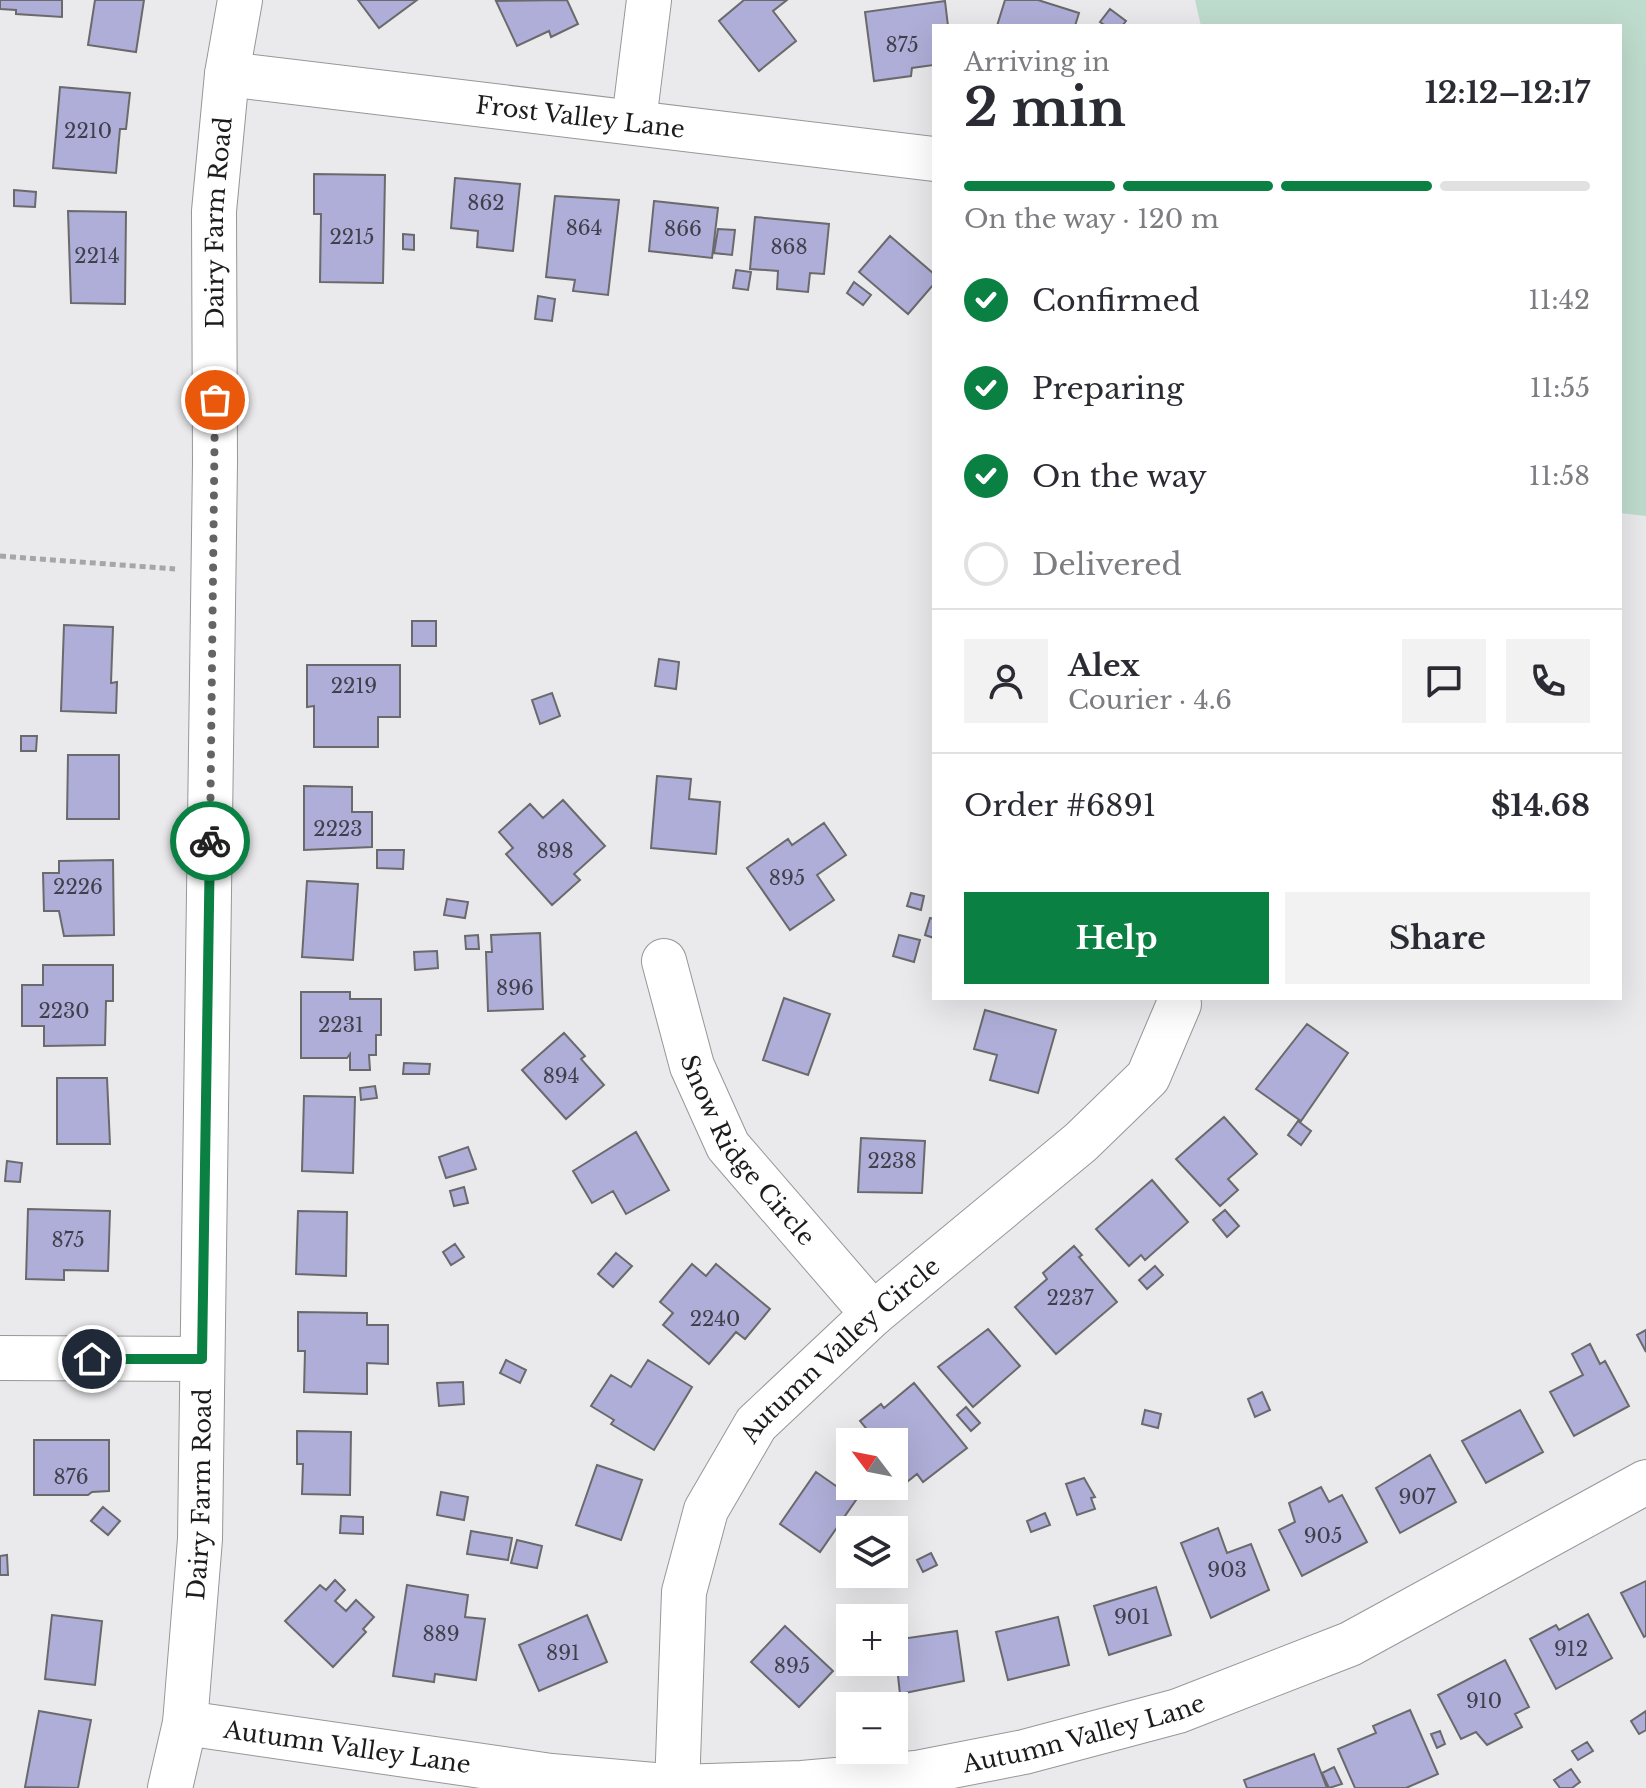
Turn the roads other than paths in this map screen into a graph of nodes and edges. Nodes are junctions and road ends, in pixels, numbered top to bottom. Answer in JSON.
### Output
{"nodes":[{"id":1,"x":240,"y":0,"type":"edge"},
{"id":2,"x":649,"y":0,"type":"edge"},
{"id":3,"x":227,"y":74,"type":"junction"},
{"id":4,"x":634,"y":121,"type":"junction"},
{"id":5,"x":932,"y":159,"type":"edge"},
{"id":6,"x":664,"y":961,"type":"dead end"},
{"id":7,"x":1179,"y":1004,"type":"dead end"},
{"id":8,"x":873,"y":1314,"type":"junction"},
{"id":9,"x":0,"y":1358,"type":"edge"},
{"id":10,"x":202,"y":1359,"type":"junction"},
{"id":11,"x":1646,"y":1482,"type":"edge"},
{"id":12,"x":185,"y":1723,"type":"junction"},
{"id":13,"x":170,"y":1788,"type":"edge"},
{"id":14,"x":677,"y":1788,"type":"edge"}],
"edges":[{"from":1,"to":3,"type":"street","name":"Dairy Farm Road"},
{"from":2,"to":4,"type":"street"},
{"from":3,"to":4,"type":"street","name":"Frost Valley Lane"},
{"from":3,"to":10,"type":"street","name":"Dairy Farm Road"},
{"from":4,"to":5,"type":"street","name":"Frost Valley Lane"},
{"from":6,"to":8,"type":"street","name":"Snow Ridge Circle"},
{"from":7,"to":8,"type":"street","name":"Autumn Valley Circle"},
{"from":8,"to":14,"type":"street","name":"Autumn Valley Circle"},
{"from":9,"to":10,"type":"street"},
{"from":10,"to":12,"type":"street","name":"Dairy Farm Road"},
{"from":11,"to":14,"type":"street","name":"Autumn Valley Lane"},
{"from":12,"to":13,"type":"street","name":"Dairy Farm Road"},
{"from":12,"to":14,"type":"street","name":"Autumn Valley Lane"}]}
